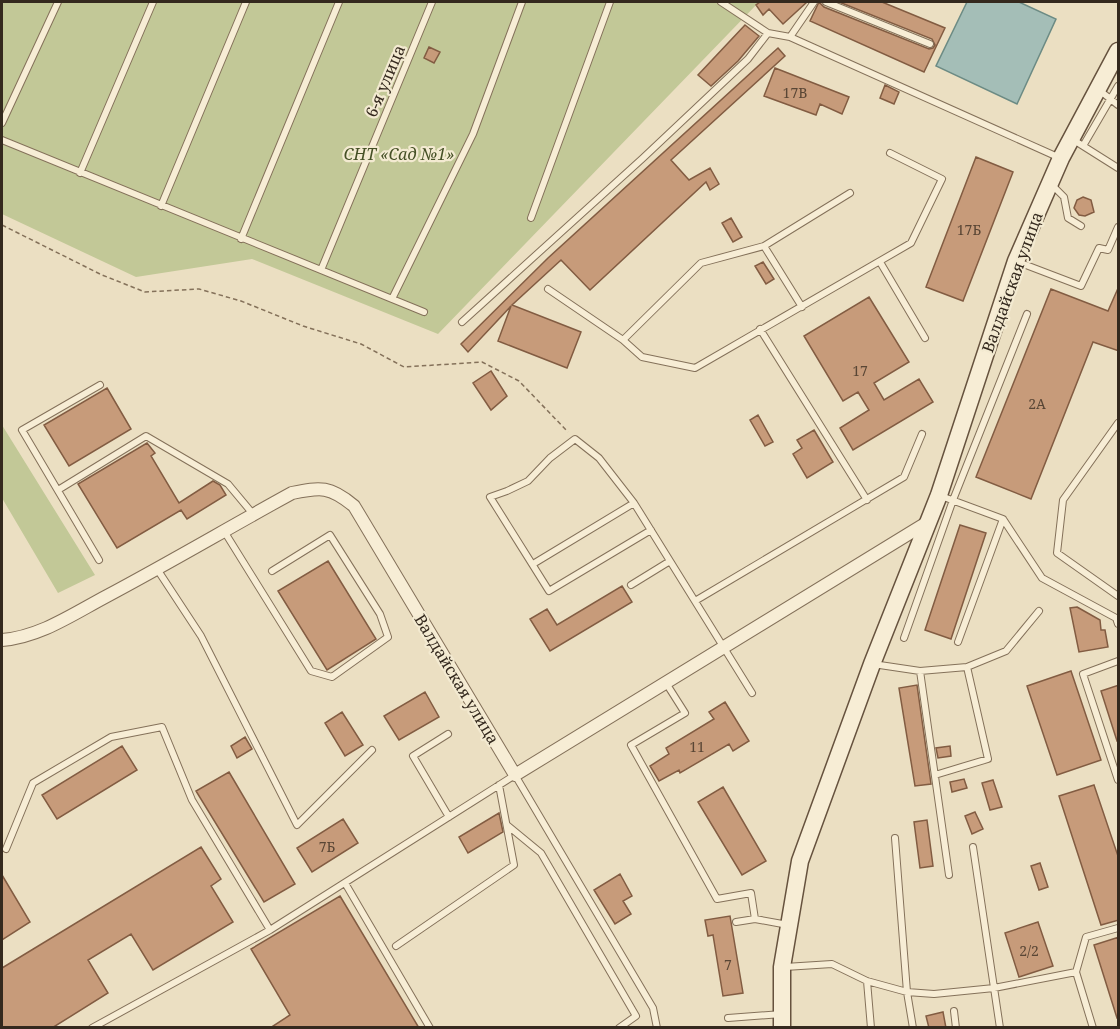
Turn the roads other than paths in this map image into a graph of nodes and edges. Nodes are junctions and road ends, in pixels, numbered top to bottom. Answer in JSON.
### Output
{"nodes":[{"id":1,"x":58,"y":2,"type":"edge"},
{"id":2,"x":153,"y":2,"type":"edge"},
{"id":3,"x":246,"y":2,"type":"edge"},
{"id":4,"x":339,"y":2,"type":"edge"},
{"id":5,"x":432,"y":2,"type":"edge"},
{"id":6,"x":522,"y":2,"type":"edge"},
{"id":7,"x":610,"y":2,"type":"edge"},
{"id":8,"x":721,"y":2,"type":"edge"},
{"id":9,"x":814,"y":2,"type":"edge"},
{"id":10,"x":826,"y":2,"type":"edge"},
{"id":11,"x":768,"y":33,"type":"junction"},
{"id":12,"x":790,"y":37,"type":"junction"},
{"id":13,"x":930,"y":45,"type":"dead end"},
{"id":14,"x":1119,"y":51,"type":"edge"},
{"id":15,"x":1119,"y":86,"type":"edge"},
{"id":16,"x":1098,"y":89,"type":"junction"},
{"id":17,"x":1111,"y":101,"type":"junction"},
{"id":18,"x":1119,"y":105,"type":"edge"},
{"id":19,"x":2,"y":123,"type":"edge"},
{"id":20,"x":2,"y":140,"type":"edge"},
{"id":21,"x":1077,"y":143,"type":"junction"},
{"id":22,"x":890,"y":153,"type":"dead end"},
{"id":23,"x":1061,"y":158,"type":"junction"},
{"id":24,"x":1119,"y":168,"type":"edge"},
{"id":25,"x":80,"y":173,"type":"junction"},
{"id":26,"x":1050,"y":183,"type":"junction"},
{"id":27,"x":850,"y":193,"type":"dead end"},
{"id":28,"x":161,"y":206,"type":"junction"},
{"id":29,"x":531,"y":218,"type":"dead end"},
{"id":30,"x":1081,"y":226,"type":"dead end"},
{"id":31,"x":1119,"y":227,"type":"edge"},
{"id":32,"x":241,"y":238,"type":"junction"},
{"id":33,"x":764,"y":246,"type":"junction"},
{"id":34,"x":1016,"y":261,"type":"junction"},
{"id":35,"x":880,"y":262,"type":"junction"},
{"id":36,"x":321,"y":270,"type":"junction"},
{"id":37,"x":548,"y":289,"type":"dead end"},
{"id":38,"x":392,"y":299,"type":"junction"},
{"id":39,"x":802,"y":307,"type":"junction"},
{"id":40,"x":424,"y":312,"type":"dead end"},
{"id":41,"x":1027,"y":314,"type":"dead end"},
{"id":42,"x":462,"y":322,"type":"dead end"},
{"id":43,"x":760,"y":329,"type":"junction"},
{"id":44,"x":925,"y":338,"type":"dead end"},
{"id":45,"x":623,"y":340,"type":"junction"},
{"id":46,"x":100,"y":385,"type":"dead end"},
{"id":47,"x":1119,"y":423,"type":"edge"},
{"id":48,"x":921,"y":434,"type":"dead end"},
{"id":49,"x":58,"y":490,"type":"junction"},
{"id":50,"x":946,"y":498,"type":"junction"},
{"id":51,"x":867,"y":500,"type":"junction"},
{"id":52,"x":634,"y":503,"type":"junction"},
{"id":53,"x":253,"y":514,"type":"junction"},
{"id":54,"x":1003,"y":519,"type":"junction"},
{"id":55,"x":928,"y":522,"type":"junction"},
{"id":56,"x":651,"y":530,"type":"junction"},
{"id":57,"x":224,"y":531,"type":"junction"},
{"id":58,"x":99,"y":560,"type":"dead end"},
{"id":59,"x":670,"y":561,"type":"junction"},
{"id":60,"x":533,"y":564,"type":"junction"},
{"id":61,"x":157,"y":569,"type":"junction"},
{"id":62,"x":272,"y":571,"type":"dead end"},
{"id":63,"x":631,"y":585,"type":"dead end"},
{"id":64,"x":1119,"y":596,"type":"edge"},
{"id":65,"x":695,"y":601,"type":"junction"},
{"id":66,"x":1039,"y":611,"type":"dead end"},
{"id":67,"x":1118,"y":621,"type":"edge"},
{"id":68,"x":904,"y":638,"type":"dead end"},
{"id":69,"x":2,"y":640,"type":"edge"},
{"id":70,"x":958,"y":642,"type":"dead end"},
{"id":71,"x":724,"y":647,"type":"junction"},
{"id":72,"x":1119,"y":661,"type":"edge"},
{"id":73,"x":872,"y":664,"type":"junction"},
{"id":74,"x":967,"y":667,"type":"junction"},
{"id":75,"x":920,"y":671,"type":"junction"},
{"id":76,"x":666,"y":683,"type":"junction"},
{"id":77,"x":752,"y":693,"type":"dead end"},
{"id":78,"x":448,"y":734,"type":"dead end"},
{"id":79,"x":372,"y":750,"type":"dead end"},
{"id":80,"x":935,"y":775,"type":"junction"},
{"id":81,"x":515,"y":776,"type":"junction"},
{"id":82,"x":1119,"y":780,"type":"edge"},
{"id":83,"x":499,"y":785,"type":"junction"},
{"id":84,"x":449,"y":817,"type":"junction"},
{"id":85,"x":507,"y":825,"type":"junction"},
{"id":86,"x":894,"y":838,"type":"dead end"},
{"id":87,"x":973,"y":848,"type":"dead end"},
{"id":88,"x":6,"y":849,"type":"dead end"},
{"id":89,"x":949,"y":874,"type":"dead end"},
{"id":90,"x":345,"y":883,"type":"junction"},
{"id":91,"x":755,"y":919,"type":"junction"},
{"id":92,"x":736,"y":922,"type":"dead end"},
{"id":93,"x":789,"y":925,"type":"junction"},
{"id":94,"x":1119,"y":928,"type":"edge"},
{"id":95,"x":270,"y":930,"type":"junction"},
{"id":96,"x":396,"y":946,"type":"dead end"},
{"id":97,"x":782,"y":967,"type":"junction"},
{"id":98,"x":1076,"y":972,"type":"junction"},
{"id":99,"x":867,"y":981,"type":"junction"},
{"id":100,"x":994,"y":988,"type":"junction"},
{"id":101,"x":907,"y":992,"type":"junction"},
{"id":102,"x":954,"y":1011,"type":"dead end"},
{"id":103,"x":728,"y":1018,"type":"dead end"},
{"id":104,"x":782,"y":1021,"type":"edge"},
{"id":105,"x":92,"y":1028,"type":"edge"},
{"id":106,"x":430,"y":1028,"type":"edge"},
{"id":107,"x":619,"y":1028,"type":"edge"},
{"id":108,"x":657,"y":1028,"type":"edge"},
{"id":109,"x":871,"y":1028,"type":"edge"},
{"id":110,"x":913,"y":1028,"type":"edge"},
{"id":111,"x":956,"y":1028,"type":"edge"},
{"id":112,"x":1000,"y":1028,"type":"edge"},
{"id":113,"x":1093,"y":1028,"type":"edge"}],
"edges":[{"from":1,"to":19,"type":"lane"},
{"from":2,"to":25,"type":"lane"},
{"from":3,"to":28,"type":"lane"},
{"from":4,"to":32,"type":"lane"},
{"from":5,"to":36,"type":"lane","name":"6-я улица"},
{"from":6,"to":38,"type":"lane"},
{"from":7,"to":29,"type":"lane"},
{"from":8,"to":11,"type":"lane"},
{"from":9,"to":12,"type":"lane"},
{"from":10,"to":13,"type":"lane"},
{"from":11,"to":12,"type":"lane"},
{"from":11,"to":42,"type":"lane"},
{"from":12,"to":23,"type":"lane"},
{"from":14,"to":16,"type":"street","name":"Валдайская улица"},
{"from":15,"to":17,"type":"lane"},
{"from":16,"to":17,"type":"lane"},
{"from":16,"to":21,"type":"street","name":"Валдайская улица"},
{"from":17,"to":18,"type":"lane"},
{"from":17,"to":21,"type":"lane"},
{"from":20,"to":25,"type":"lane"},
{"from":21,"to":23,"type":"street","name":"Валдайская улица"},
{"from":21,"to":24,"type":"lane"},
{"from":22,"to":35,"type":"lane"},
{"from":23,"to":26,"type":"street","name":"Валдайская улица"},
{"from":25,"to":28,"type":"lane"},
{"from":26,"to":30,"type":"lane"},
{"from":26,"to":34,"type":"street","name":"Валдайская улица"},
{"from":27,"to":33,"type":"lane"},
{"from":28,"to":32,"type":"lane"},
{"from":31,"to":34,"type":"lane"},
{"from":32,"to":36,"type":"lane"},
{"from":33,"to":39,"type":"lane"},
{"from":33,"to":45,"type":"lane"},
{"from":34,"to":50,"type":"street","name":"Валдайская улица"},
{"from":35,"to":39,"type":"lane"},
{"from":35,"to":44,"type":"lane"},
{"from":36,"to":38,"type":"lane"},
{"from":37,"to":45,"type":"lane"},
{"from":38,"to":40,"type":"lane"},
{"from":39,"to":43,"type":"lane"},
{"from":41,"to":50,"type":"lane"},
{"from":43,"to":45,"type":"lane"},
{"from":43,"to":51,"type":"lane"},
{"from":46,"to":49,"type":"lane"},
{"from":47,"to":64,"type":"lane"},
{"from":48,"to":51,"type":"lane"},
{"from":49,"to":53,"type":"lane"},
{"from":49,"to":58,"type":"lane"},
{"from":50,"to":54,"type":"lane"},
{"from":50,"to":55,"type":"street","name":"Валдайская улица"},
{"from":50,"to":68,"type":"lane"},
{"from":51,"to":65,"type":"lane"},
{"from":52,"to":56,"type":"lane"},
{"from":52,"to":60,"type":"lane"},
{"from":52,"to":60,"type":"lane"},
{"from":53,"to":57,"type":"street","name":"Валдайская улица"},
{"from":53,"to":81,"type":"street","name":"Валдайская улица"},
{"from":54,"to":67,"type":"lane"},
{"from":54,"to":70,"type":"lane"},
{"from":55,"to":71,"type":"street"},
{"from":55,"to":73,"type":"street","name":"Валдайская улица"},
{"from":56,"to":59,"type":"lane"},
{"from":56,"to":60,"type":"lane"},
{"from":57,"to":61,"type":"street","name":"Валдайская улица"},
{"from":57,"to":62,"type":"lane"},
{"from":59,"to":63,"type":"lane"},
{"from":59,"to":65,"type":"lane"},
{"from":61,"to":69,"type":"street","name":"Валдайская улица"},
{"from":61,"to":79,"type":"lane"},
{"from":65,"to":71,"type":"lane"},
{"from":66,"to":74,"type":"lane"},
{"from":71,"to":76,"type":"street"},
{"from":71,"to":77,"type":"lane"},
{"from":72,"to":82,"type":"lane"},
{"from":73,"to":75,"type":"lane"},
{"from":73,"to":93,"type":"street","name":"Валдайская улица"},
{"from":74,"to":75,"type":"lane"},
{"from":74,"to":80,"type":"lane"},
{"from":75,"to":80,"type":"lane"},
{"from":76,"to":81,"type":"street"},
{"from":76,"to":91,"type":"lane"},
{"from":78,"to":84,"type":"lane"},
{"from":80,"to":89,"type":"lane"},
{"from":81,"to":83,"type":"lane"},
{"from":81,"to":108,"type":"lane"},
{"from":83,"to":84,"type":"lane"},
{"from":83,"to":85,"type":"lane"},
{"from":84,"to":90,"type":"lane"},
{"from":85,"to":96,"type":"lane"},
{"from":85,"to":107,"type":"lane"},
{"from":86,"to":101,"type":"lane"},
{"from":87,"to":100,"type":"lane"},
{"from":88,"to":95,"type":"lane"},
{"from":90,"to":95,"type":"lane"},
{"from":90,"to":106,"type":"lane"},
{"from":91,"to":92,"type":"lane"},
{"from":91,"to":93,"type":"lane"},
{"from":93,"to":97,"type":"street","name":"Валдайская улица"},
{"from":94,"to":98,"type":"lane"},
{"from":95,"to":105,"type":"lane"},
{"from":97,"to":99,"type":"lane"},
{"from":97,"to":104,"type":"street","name":"Валдайская улица"},
{"from":98,"to":100,"type":"lane"},
{"from":98,"to":113,"type":"lane"},
{"from":99,"to":101,"type":"lane"},
{"from":99,"to":109,"type":"lane"},
{"from":100,"to":101,"type":"lane"},
{"from":100,"to":112,"type":"lane"},
{"from":101,"to":110,"type":"lane"},
{"from":102,"to":111,"type":"lane"},
{"from":103,"to":104,"type":"lane"}]}
